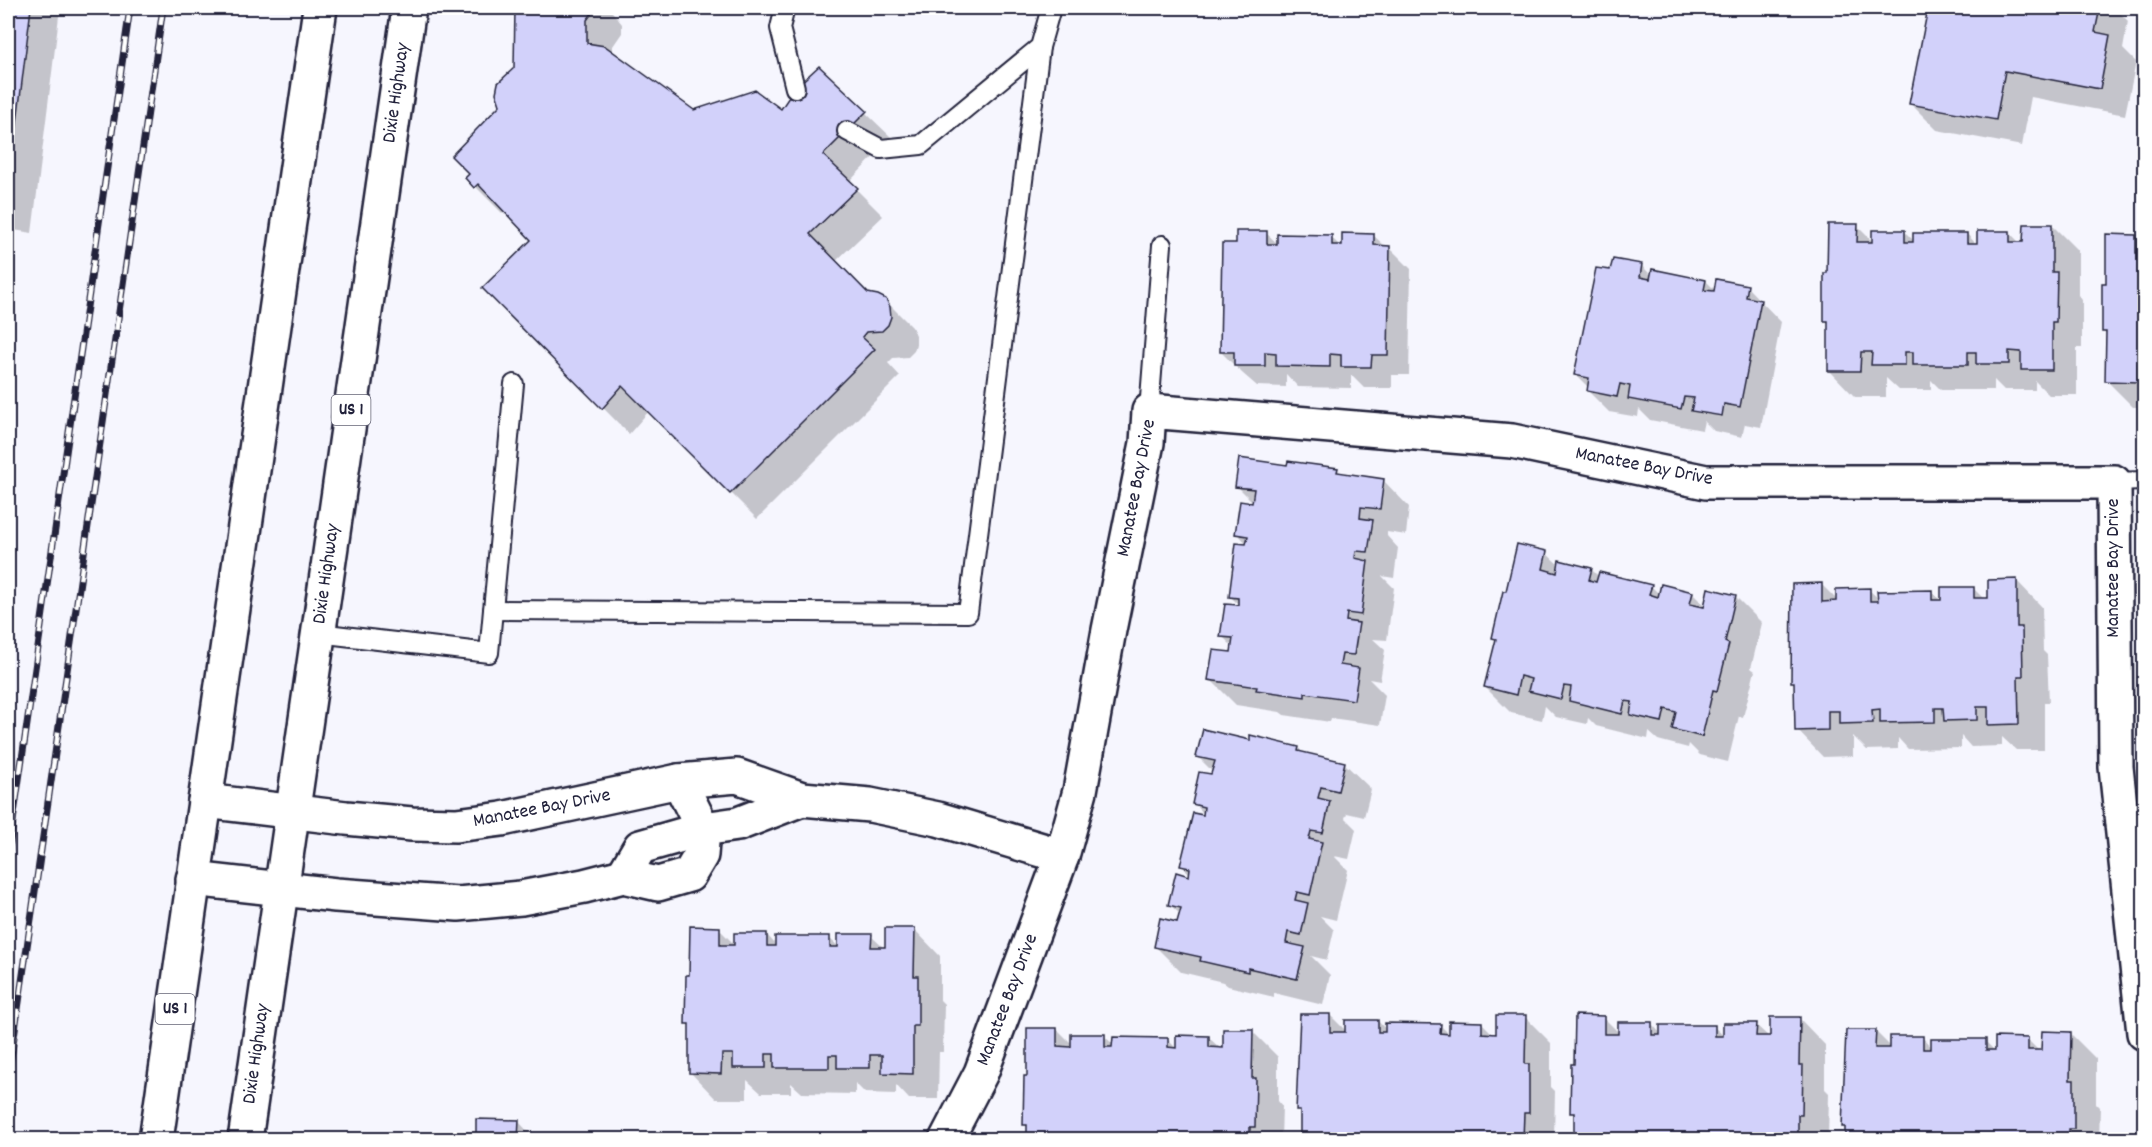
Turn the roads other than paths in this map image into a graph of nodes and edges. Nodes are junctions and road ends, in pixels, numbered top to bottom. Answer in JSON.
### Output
{"nodes":[{"id":1,"x":320,"y":8,"type":"edge"},
{"id":2,"x":409,"y":8,"type":"edge"},
{"id":3,"x":785,"y":8,"type":"edge"},
{"id":4,"x":1051,"y":8,"type":"edge"},
{"id":5,"x":1040,"y":47,"type":"junction"},
{"id":6,"x":795,"y":88,"type":"dead end"},
{"id":7,"x":847,"y":131,"type":"dead end"},
{"id":8,"x":1162,"y":245,"type":"dead end"},
{"id":9,"x":514,"y":384,"type":"dead end"},
{"id":10,"x":1149,"y":411,"type":"junction"},
{"id":11,"x":2129,"y":482,"type":"edge"},
{"id":12,"x":493,"y":610,"type":"junction"},
{"id":13,"x":318,"y":633,"type":"junction"},
{"id":14,"x":679,"y":781,"type":"junction"},
{"id":15,"x":802,"y":799,"type":"junction"},
{"id":16,"x":205,"y":801,"type":"junction"},
{"id":17,"x":292,"y":812,"type":"junction"},
{"id":18,"x":703,"y":829,"type":"junction"},
{"id":19,"x":1062,"y":856,"type":"junction"},
{"id":20,"x":194,"y":879,"type":"junction"},
{"id":21,"x":281,"y":889,"type":"junction"},
{"id":22,"x":2138,"y":901,"type":"edge"},
{"id":23,"x":2145,"y":1033,"type":"edge"},
{"id":24,"x":156,"y":1140,"type":"edge"},
{"id":25,"x":245,"y":1140,"type":"edge"},
{"id":26,"x":946,"y":1140,"type":"edge"}],
"edges":[{"from":1,"to":16,"type":"street","number":"US 1"},
{"from":2,"to":13,"type":"street","name":"Dixie Highway","number":"US 1"},
{"from":3,"to":6,"type":"lane"},
{"from":4,"to":5,"type":"lane"},
{"from":5,"to":7,"type":"lane"},
{"from":5,"to":12,"type":"lane"},
{"from":8,"to":10,"type":"lane"},
{"from":9,"to":12,"type":"lane"},
{"from":10,"to":11,"type":"street","name":"Manatee Bay Drive"},
{"from":10,"to":19,"type":"street","name":"Manatee Bay Drive"},
{"from":11,"to":22,"type":"street","name":"Manatee Bay Drive"},
{"from":12,"to":13,"type":"lane"},
{"from":13,"to":17,"type":"street","name":"Dixie Highway","number":"US 1"},
{"from":14,"to":15,"type":"street","name":"Manatee Bay Drive"},
{"from":14,"to":17,"type":"street","name":"Manatee Bay Drive"},
{"from":14,"to":18,"type":"street"},
{"from":15,"to":18,"type":"street","name":"Manatee Bay Drive"},
{"from":15,"to":19,"type":"street","name":"Manatee Bay Drive"},
{"from":16,"to":17,"type":"street","name":"Manatee Bay Drive"},
{"from":16,"to":20,"type":"street","number":"US 1"},
{"from":17,"to":21,"type":"street","name":"Dixie Highway","number":"US 1"},
{"from":18,"to":21,"type":"street"},
{"from":19,"to":26,"type":"street","name":"Manatee Bay Drive"},
{"from":20,"to":21,"type":"street"},
{"from":20,"to":24,"type":"street","number":"US 1"},
{"from":21,"to":25,"type":"street","name":"Dixie Highway","number":"US 1"},
{"from":22,"to":23,"type":"street","name":"Manatee Bay Drive"}]}
